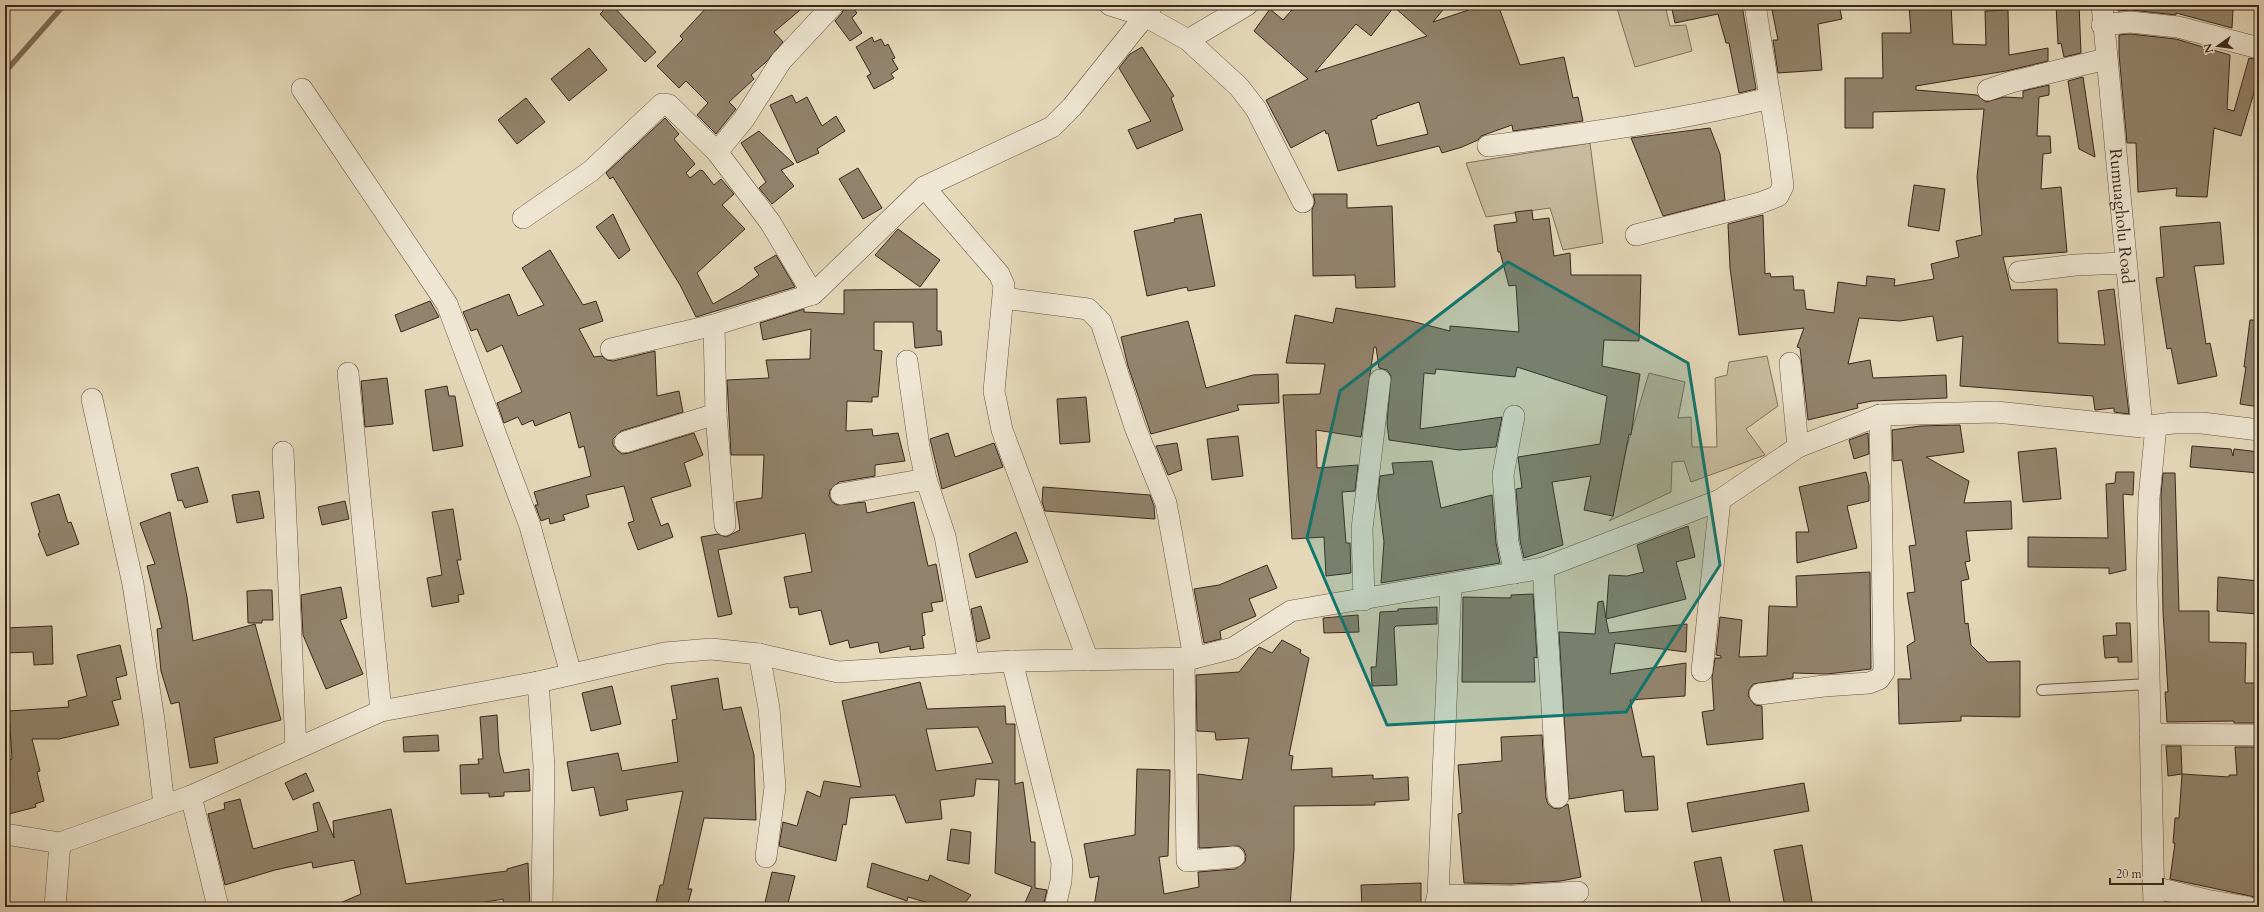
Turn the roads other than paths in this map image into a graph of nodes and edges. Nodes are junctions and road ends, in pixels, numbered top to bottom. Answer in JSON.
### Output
{"nodes":[{"id":1,"x":833,"y":5,"type":"edge"},
{"id":2,"x":1110,"y":5,"type":"edge"},
{"id":3,"x":1247,"y":5,"type":"edge"},
{"id":4,"x":1755,"y":5,"type":"edge"},
{"id":5,"x":1148,"y":10,"type":"edge"},
{"id":6,"x":2102,"y":15,"type":"edge"},
{"id":7,"x":1188,"y":40,"type":"junction"},
{"id":8,"x":2259,"y":48,"type":"edge"},
{"id":9,"x":2106,"y":59,"type":"junction"},
{"id":10,"x":302,"y":89,"type":"dead end"},
{"id":11,"x":1988,"y":90,"type":"dead end"},
{"id":12,"x":1770,"y":98,"type":"junction"},
{"id":13,"x":1488,"y":146,"type":"dead end"},
{"id":14,"x":717,"y":152,"type":"junction"},
{"id":15,"x":924,"y":186,"type":"junction"},
{"id":16,"x":1303,"y":202,"type":"dead end"},
{"id":17,"x":523,"y":218,"type":"dead end"},
{"id":18,"x":1636,"y":235,"type":"dead end"},
{"id":19,"x":2126,"y":263,"type":"junction"},
{"id":20,"x":2019,"y":272,"type":"dead end"},
{"id":21,"x":813,"y":294,"type":"junction"},
{"id":22,"x":1004,"y":298,"type":"junction"},
{"id":23,"x":714,"y":326,"type":"junction"},
{"id":24,"x":611,"y":349,"type":"dead end"},
{"id":25,"x":907,"y":361,"type":"dead end"},
{"id":26,"x":1790,"y":363,"type":"dead end"},
{"id":27,"x":348,"y":373,"type":"dead end"},
{"id":28,"x":1380,"y":380,"type":"dead end"},
{"id":29,"x":92,"y":399,"type":"dead end"},
{"id":30,"x":716,"y":414,"type":"junction"},
{"id":31,"x":1880,"y":415,"type":"junction"},
{"id":32,"x":1514,"y":416,"type":"dead end"},
{"id":33,"x":2149,"y":427,"type":"junction"},
{"id":34,"x":2259,"y":430,"type":"edge"},
{"id":35,"x":625,"y":442,"type":"dead end"},
{"id":36,"x":1798,"y":448,"type":"junction"},
{"id":37,"x":283,"y":452,"type":"dead end"},
{"id":38,"x":926,"y":479,"type":"junction"},
{"id":39,"x":841,"y":494,"type":"dead end"},
{"id":40,"x":1720,"y":500,"type":"junction"},
{"id":41,"x":725,"y":525,"type":"dead end"},
{"id":42,"x":1543,"y":568,"type":"junction"},
{"id":43,"x":1515,"y":573,"type":"junction"},
{"id":44,"x":1451,"y":584,"type":"junction"},
{"id":45,"x":1364,"y":600,"type":"junction"},
{"id":46,"x":759,"y":654,"type":"junction"},
{"id":47,"x":1189,"y":658,"type":"junction"},
{"id":48,"x":1088,"y":660,"type":"junction"},
{"id":49,"x":1012,"y":661,"type":"junction"},
{"id":50,"x":969,"y":664,"type":"junction"},
{"id":51,"x":1702,"y":671,"type":"dead end"},
{"id":52,"x":571,"y":674,"type":"junction"},
{"id":53,"x":538,"y":682,"type":"junction"},
{"id":54,"x":2149,"y":684,"type":"junction"},
{"id":55,"x":2042,"y":690,"type":"dead end"},
{"id":56,"x":1760,"y":694,"type":"dead end"},
{"id":57,"x":381,"y":711,"type":"junction"},
{"id":58,"x":2150,"y":734,"type":"junction"},
{"id":59,"x":2259,"y":735,"type":"edge"},
{"id":60,"x":296,"y":749,"type":"junction"},
{"id":61,"x":191,"y":796,"type":"junction"},
{"id":62,"x":1558,"y":797,"type":"dead end"},
{"id":63,"x":164,"y":805,"type":"junction"},
{"id":64,"x":5,"y":834,"type":"edge"},
{"id":65,"x":60,"y":843,"type":"junction"},
{"id":66,"x":766,"y":857,"type":"dead end"},
{"id":67,"x":1234,"y":857,"type":"dead end"},
{"id":68,"x":1578,"y":892,"type":"dead end"},
{"id":69,"x":2153,"y":897,"type":"edge"},
{"id":70,"x":1436,"y":901,"type":"edge"},
{"id":71,"x":55,"y":907,"type":"edge"},
{"id":72,"x":218,"y":907,"type":"edge"},
{"id":73,"x":542,"y":907,"type":"edge"},
{"id":74,"x":1055,"y":907,"type":"edge"},
{"id":75,"x":2248,"y":907,"type":"edge"}],
"edges":[{"from":1,"to":14,"type":"street"},
{"from":2,"to":5,"type":"street"},
{"from":3,"to":7,"type":"street"},
{"from":4,"to":12,"type":"street"},
{"from":5,"to":7,"type":"street"},
{"from":5,"to":15,"type":"street"},
{"from":6,"to":8,"type":"street"},
{"from":6,"to":9,"type":"street","name":"Rumuagholu Road"},
{"from":7,"to":16,"type":"street"},
{"from":9,"to":11,"type":"street"},
{"from":9,"to":19,"type":"street","name":"Rumuagholu Road"},
{"from":10,"to":52,"type":"street"},
{"from":12,"to":13,"type":"street"},
{"from":12,"to":18,"type":"street"},
{"from":14,"to":17,"type":"street"},
{"from":14,"to":21,"type":"street"},
{"from":15,"to":21,"type":"street"},
{"from":15,"to":22,"type":"street"},
{"from":19,"to":20,"type":"street"},
{"from":19,"to":33,"type":"street","name":"Rumuagholu Road"},
{"from":21,"to":23,"type":"street"},
{"from":22,"to":47,"type":"street"},
{"from":22,"to":48,"type":"street"},
{"from":23,"to":24,"type":"street"},
{"from":23,"to":30,"type":"street"},
{"from":25,"to":38,"type":"street"},
{"from":26,"to":36,"type":"street"},
{"from":27,"to":57,"type":"street"},
{"from":28,"to":45,"type":"street"},
{"from":29,"to":63,"type":"street"},
{"from":30,"to":35,"type":"street"},
{"from":30,"to":41,"type":"street"},
{"from":31,"to":33,"type":"street"},
{"from":31,"to":36,"type":"street"},
{"from":31,"to":56,"type":"street"},
{"from":32,"to":43,"type":"street"},
{"from":33,"to":34,"type":"street"},
{"from":33,"to":54,"type":"street","name":"Rumuagholu Road"},
{"from":36,"to":40,"type":"street"},
{"from":37,"to":60,"type":"street"},
{"from":38,"to":39,"type":"street"},
{"from":38,"to":50,"type":"street"},
{"from":40,"to":42,"type":"street"},
{"from":40,"to":51,"type":"street"},
{"from":42,"to":43,"type":"street"},
{"from":42,"to":62,"type":"street"},
{"from":43,"to":44,"type":"street"},
{"from":44,"to":45,"type":"street"},
{"from":44,"to":70,"type":"street"},
{"from":45,"to":47,"type":"street"},
{"from":46,"to":50,"type":"street"},
{"from":46,"to":52,"type":"street"},
{"from":46,"to":66,"type":"street"},
{"from":47,"to":48,"type":"street"},
{"from":47,"to":67,"type":"street"},
{"from":48,"to":49,"type":"street"},
{"from":49,"to":50,"type":"street"},
{"from":49,"to":74,"type":"street"},
{"from":52,"to":53,"type":"street"},
{"from":53,"to":57,"type":"street"},
{"from":53,"to":73,"type":"street"},
{"from":54,"to":55,"type":"lane"},
{"from":54,"to":58,"type":"street","name":"Rumuagholu Road"},
{"from":57,"to":60,"type":"street"},
{"from":58,"to":59,"type":"street"},
{"from":58,"to":69,"type":"street","name":"Rumuagholu Road"},
{"from":60,"to":61,"type":"street"},
{"from":61,"to":63,"type":"street"},
{"from":61,"to":72,"type":"street"},
{"from":63,"to":65,"type":"street"},
{"from":64,"to":65,"type":"street"},
{"from":65,"to":71,"type":"street"},
{"from":68,"to":70,"type":"street"},
{"from":69,"to":75,"type":"street"}]}
